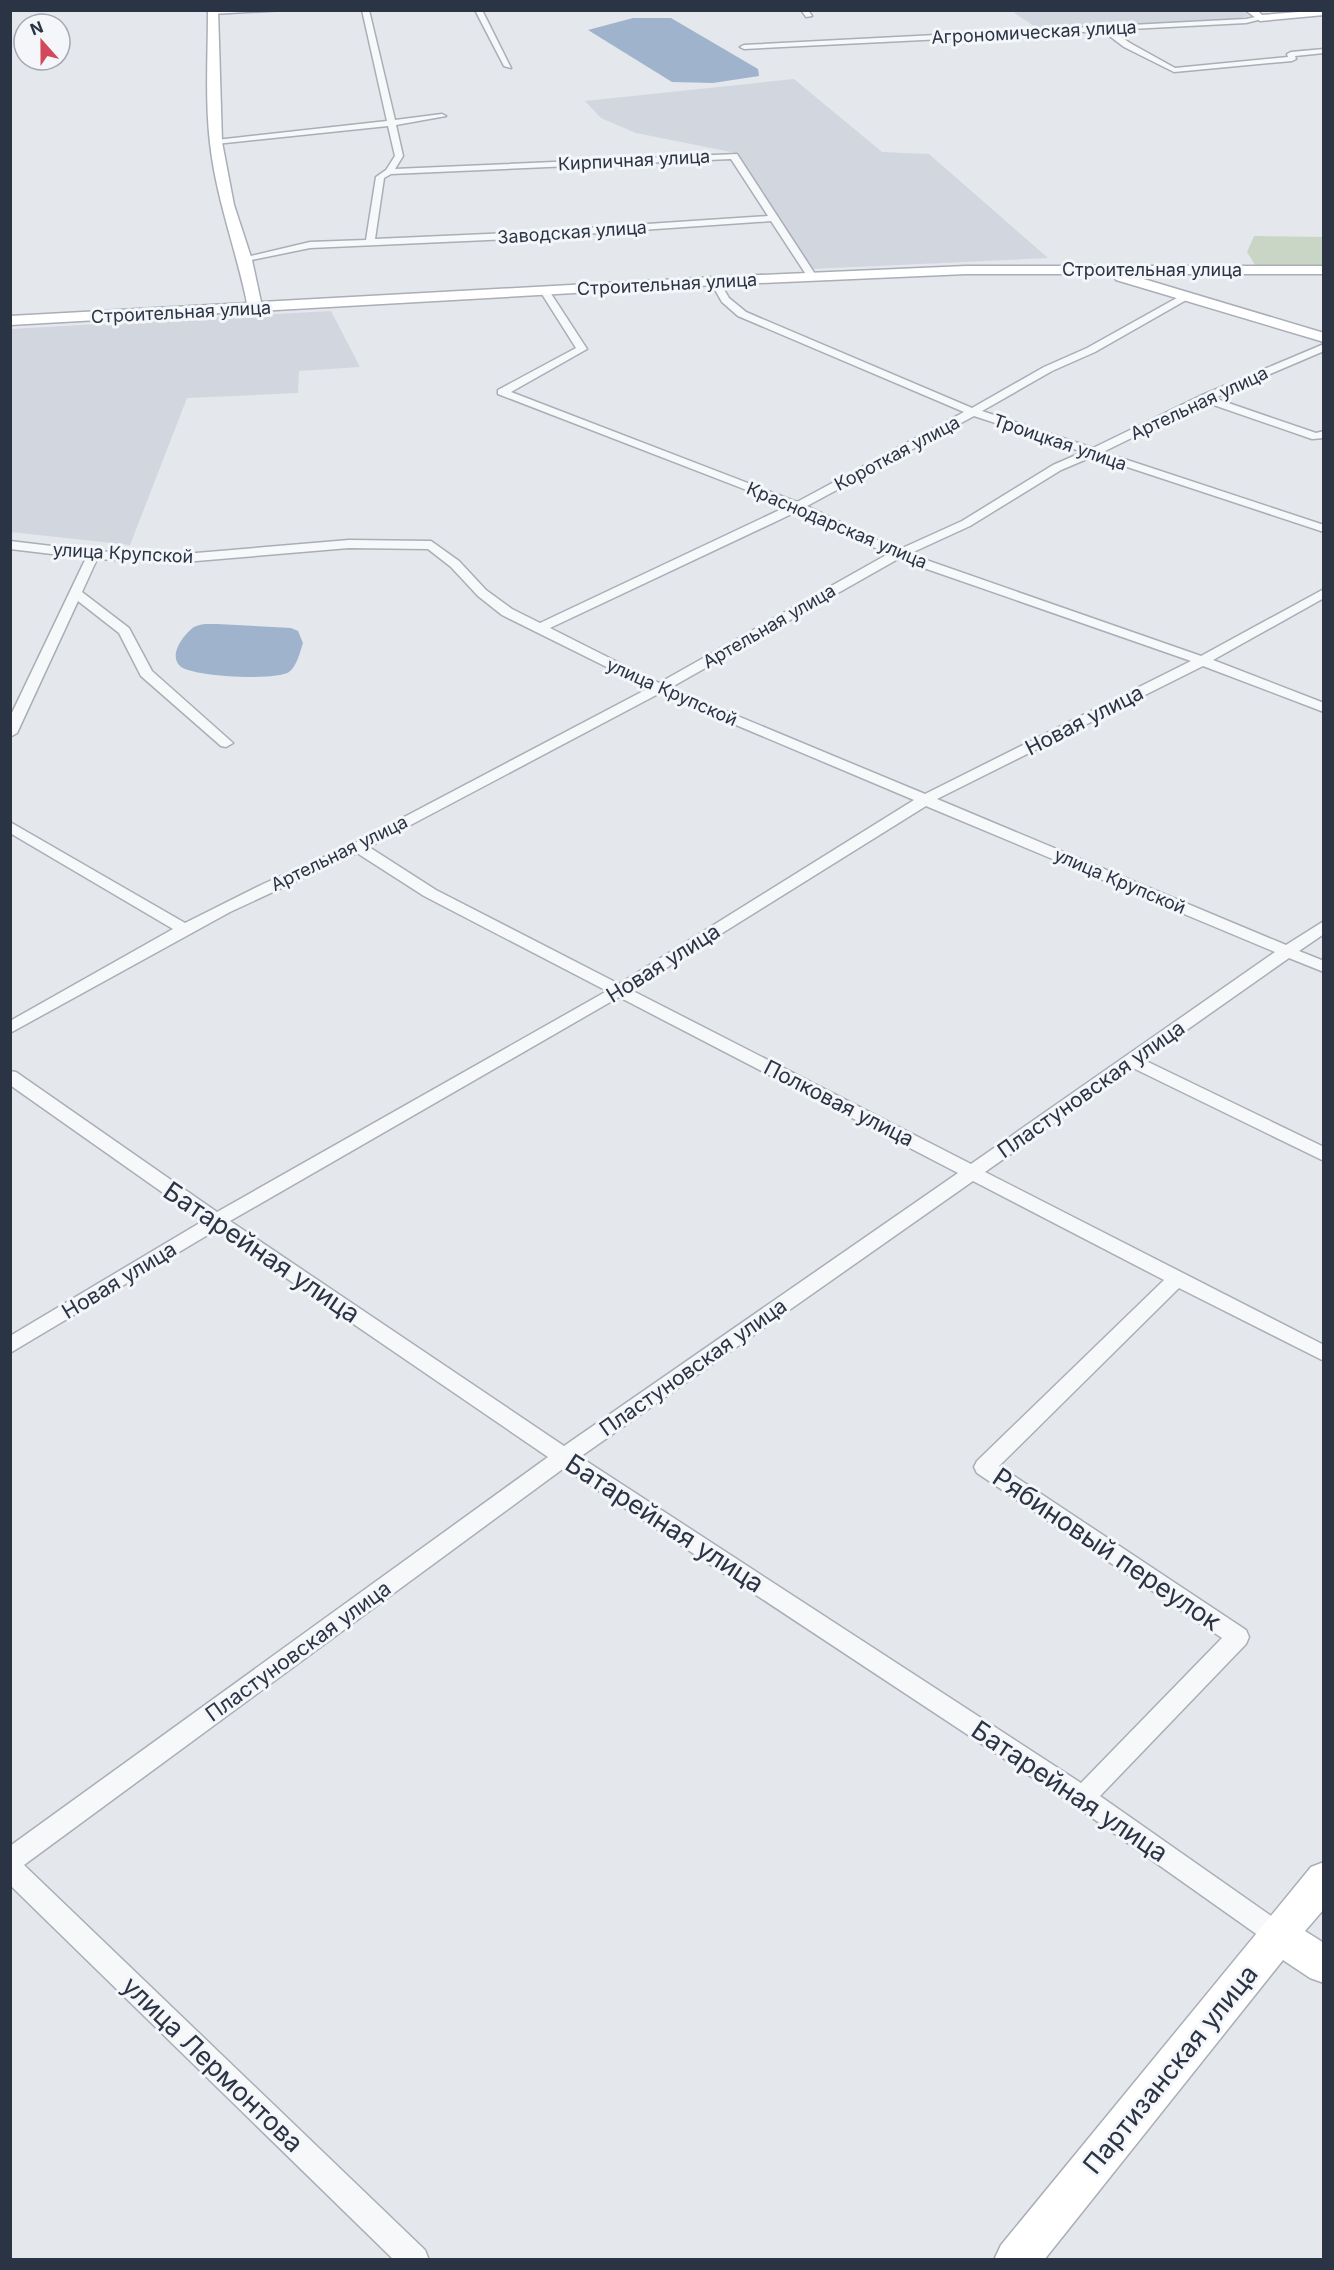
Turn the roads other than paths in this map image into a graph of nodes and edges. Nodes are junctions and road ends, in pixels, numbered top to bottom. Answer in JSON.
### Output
{"nodes":[{"id":1,"x":284,"y":10,"type":"edge"},
{"id":2,"x":366,"y":10,"type":"edge"},
{"id":3,"x":478,"y":10,"type":"edge"},
{"id":4,"x":1250,"y":10,"type":"edge"},
{"id":5,"x":213,"y":11,"type":"edge"},
{"id":6,"x":1323,"y":12,"type":"edge"},
{"id":7,"x":1260,"y":18,"type":"junction"},
{"id":8,"x":1104,"y":28,"type":"junction"},
{"id":9,"x":744,"y":47,"type":"dead end"},
{"id":10,"x":1323,"y":51,"type":"edge"},
{"id":11,"x":508,"y":66,"type":"dead end"},
{"id":12,"x":442,"y":116,"type":"dead end"},
{"id":13,"x":391,"y":123,"type":"junction"},
{"id":14,"x":216,"y":142,"type":"junction"},
{"id":15,"x":389,"y":172,"type":"junction"},
{"id":16,"x":773,"y":218,"type":"junction"},
{"id":17,"x":370,"y":241,"type":"junction"},
{"id":18,"x":245,"y":260,"type":"junction"},
{"id":19,"x":1108,"y":268,"type":"junction"},
{"id":20,"x":1323,"y":270,"type":"edge"},
{"id":21,"x":812,"y":277,"type":"junction"},
{"id":22,"x":715,"y":281,"type":"junction"},
{"id":23,"x":545,"y":291,"type":"junction"},
{"id":24,"x":1185,"y":297,"type":"junction"},
{"id":25,"x":255,"y":308,"type":"junction"},
{"id":26,"x":10,"y":321,"type":"edge"},
{"id":27,"x":1323,"y":339,"type":"edge"},
{"id":28,"x":1323,"y":347,"type":"edge"},
{"id":29,"x":1204,"y":398,"type":"junction"},
{"id":30,"x":972,"y":412,"type":"junction"},
{"id":31,"x":1323,"y":434,"type":"edge"},
{"id":32,"x":1092,"y":453,"type":"junction"},
{"id":33,"x":798,"y":506,"type":"junction"},
{"id":34,"x":1323,"y":529,"type":"edge"},
{"id":35,"x":10,"y":545,"type":"edge"},
{"id":36,"x":897,"y":554,"type":"junction"},
{"id":37,"x":93,"y":555,"type":"junction"},
{"id":38,"x":76,"y":593,"type":"junction"},
{"id":39,"x":1323,"y":593,"type":"edge"},
{"id":40,"x":538,"y":629,"type":"junction"},
{"id":41,"x":1202,"y":661,"type":"junction"},
{"id":42,"x":659,"y":688,"type":"junction"},
{"id":43,"x":1323,"y":708,"type":"edge"},
{"id":44,"x":10,"y":733,"type":"edge"},
{"id":45,"x":226,"y":743,"type":"dead end"},
{"id":46,"x":925,"y":800,"type":"junction"},
{"id":47,"x":10,"y":826,"type":"edge"},
{"id":48,"x":358,"y":847,"type":"junction"},
{"id":49,"x":1323,"y":926,"type":"edge"},
{"id":50,"x":184,"y":929,"type":"junction"},
{"id":51,"x":1287,"y":951,"type":"junction"},
{"id":52,"x":1323,"y":967,"type":"edge"},
{"id":53,"x":620,"y":990,"type":"junction"},
{"id":54,"x":10,"y":1028,"type":"edge"},
{"id":55,"x":1132,"y":1061,"type":"junction"},
{"id":56,"x":10,"y":1076,"type":"edge"},
{"id":57,"x":1323,"y":1155,"type":"edge"},
{"id":58,"x":974,"y":1172,"type":"junction"},
{"id":59,"x":216,"y":1221,"type":"junction"},
{"id":60,"x":1178,"y":1278,"type":"junction"},
{"id":61,"x":10,"y":1346,"type":"edge"},
{"id":62,"x":1323,"y":1354,"type":"edge"},
{"id":63,"x":564,"y":1457,"type":"junction"},
{"id":64,"x":1083,"y":1797,"type":"junction"},
{"id":65,"x":10,"y":1861,"type":"edge"},
{"id":66,"x":10,"y":1868,"type":"edge"},
{"id":67,"x":1323,"y":1879,"type":"edge"},
{"id":68,"x":1278,"y":1935,"type":"junction"},
{"id":69,"x":1323,"y":1965,"type":"edge"},
{"id":70,"x":415,"y":2259,"type":"edge"},
{"id":71,"x":1016,"y":2259,"type":"edge"}],
"edges":[{"from":1,"to":5,"type":"street"},
{"from":2,"to":13,"type":"street"},
{"from":3,"to":11,"type":"street"},
{"from":4,"to":7,"type":"street"},
{"from":5,"to":14,"type":"street"},
{"from":6,"to":7,"type":"street","name":"Агрономическая улица"},
{"from":7,"to":8,"type":"street","name":"Агрономическая улица"},
{"from":8,"to":9,"type":"street","name":"Агрономическая улица"},
{"from":8,"to":10,"type":"street"},
{"from":12,"to":13,"type":"street"},
{"from":13,"to":14,"type":"street"},
{"from":13,"to":15,"type":"street"},
{"from":14,"to":18,"type":"street"},
{"from":15,"to":16,"type":"street","name":"Кирпичная улица"},
{"from":15,"to":17,"type":"street"},
{"from":16,"to":17,"type":"street","name":"Заводская улица"},
{"from":16,"to":21,"type":"street","name":"Кирпичная улица"},
{"from":17,"to":18,"type":"street","name":"Заводская улица"},
{"from":18,"to":25,"type":"street"},
{"from":19,"to":20,"type":"street","name":"Строительная улица"},
{"from":19,"to":21,"type":"street","name":"Строительная улица"},
{"from":19,"to":24,"type":"street"},
{"from":21,"to":22,"type":"street","name":"Строительная улица"},
{"from":22,"to":23,"type":"street","name":"Строительная улица"},
{"from":22,"to":30,"type":"street","name":"Троицкая улица"},
{"from":23,"to":25,"type":"street","name":"Строительная улица"},
{"from":23,"to":33,"type":"street","name":"Краснодарская улица"},
{"from":24,"to":27,"type":"street"},
{"from":24,"to":30,"type":"street","name":"Короткая улица"},
{"from":25,"to":26,"type":"street","name":"Строительная улица"},
{"from":28,"to":29,"type":"street","name":"Артельная улица"},
{"from":29,"to":31,"type":"street"},
{"from":29,"to":32,"type":"street","name":"Артельная улица"},
{"from":30,"to":32,"type":"street","name":"Троицкая улица"},
{"from":30,"to":33,"type":"street","name":"Короткая улица"},
{"from":32,"to":34,"type":"street","name":"Троицкая улица"},
{"from":32,"to":36,"type":"street","name":"Артельная улица"},
{"from":33,"to":36,"type":"street","name":"Краснодарская улица"},
{"from":33,"to":40,"type":"street","name":"Короткая улица"},
{"from":35,"to":37,"type":"street","name":"улица Крупской"},
{"from":36,"to":41,"type":"street","name":"Краснодарская улица"},
{"from":36,"to":42,"type":"street","name":"Артельная улица"},
{"from":37,"to":38,"type":"street"},
{"from":37,"to":40,"type":"street","name":"улица Крупской"},
{"from":38,"to":44,"type":"street"},
{"from":38,"to":45,"type":"street"},
{"from":39,"to":41,"type":"street","name":"Новая улица"},
{"from":40,"to":42,"type":"street","name":"улица Крупской"},
{"from":41,"to":43,"type":"street","name":"Краснодарская улица"},
{"from":41,"to":46,"type":"street","name":"Новая улица"},
{"from":42,"to":46,"type":"street","name":"улица Крупской"},
{"from":42,"to":48,"type":"street","name":"Артельная улица"},
{"from":46,"to":51,"type":"street","name":"улица Крупской"},
{"from":46,"to":53,"type":"street","name":"Новая улица"},
{"from":47,"to":50,"type":"street"},
{"from":48,"to":50,"type":"street","name":"Артельная улица"},
{"from":48,"to":53,"type":"street","name":"Полковая улица"},
{"from":49,"to":51,"type":"street","name":"Пластуновская улица"},
{"from":50,"to":54,"type":"street","name":"Артельная улица"},
{"from":51,"to":52,"type":"street","name":"улица Крупской"},
{"from":51,"to":55,"type":"street","name":"Пластуновская улица"},
{"from":53,"to":58,"type":"street","name":"Полковая улица"},
{"from":53,"to":59,"type":"street","name":"Новая улица"},
{"from":55,"to":57,"type":"street"},
{"from":55,"to":58,"type":"street","name":"Пластуновская улица"},
{"from":56,"to":59,"type":"street","name":"Батарейная улица"},
{"from":58,"to":60,"type":"street","name":"Полковая улица"},
{"from":58,"to":63,"type":"street","name":"Пластуновская улица"},
{"from":59,"to":61,"type":"street","name":"Новая улица"},
{"from":59,"to":63,"type":"street","name":"Батарейная улица"},
{"from":60,"to":62,"type":"street","name":"Полковая улица"},
{"from":60,"to":64,"type":"street","name":"Рябиновый переулок"},
{"from":63,"to":64,"type":"street","name":"Батарейная улица"},
{"from":63,"to":65,"type":"street","name":"Пластуновская улица"},
{"from":64,"to":68,"type":"street","name":"Батарейная улица"},
{"from":66,"to":70,"type":"street","name":"улица Лермонтова"},
{"from":67,"to":68,"type":"street","name":"Партизанская улица"},
{"from":68,"to":69,"type":"street","name":"Батарейная улица"},
{"from":68,"to":71,"type":"street","name":"Партизанская улица"}]}
